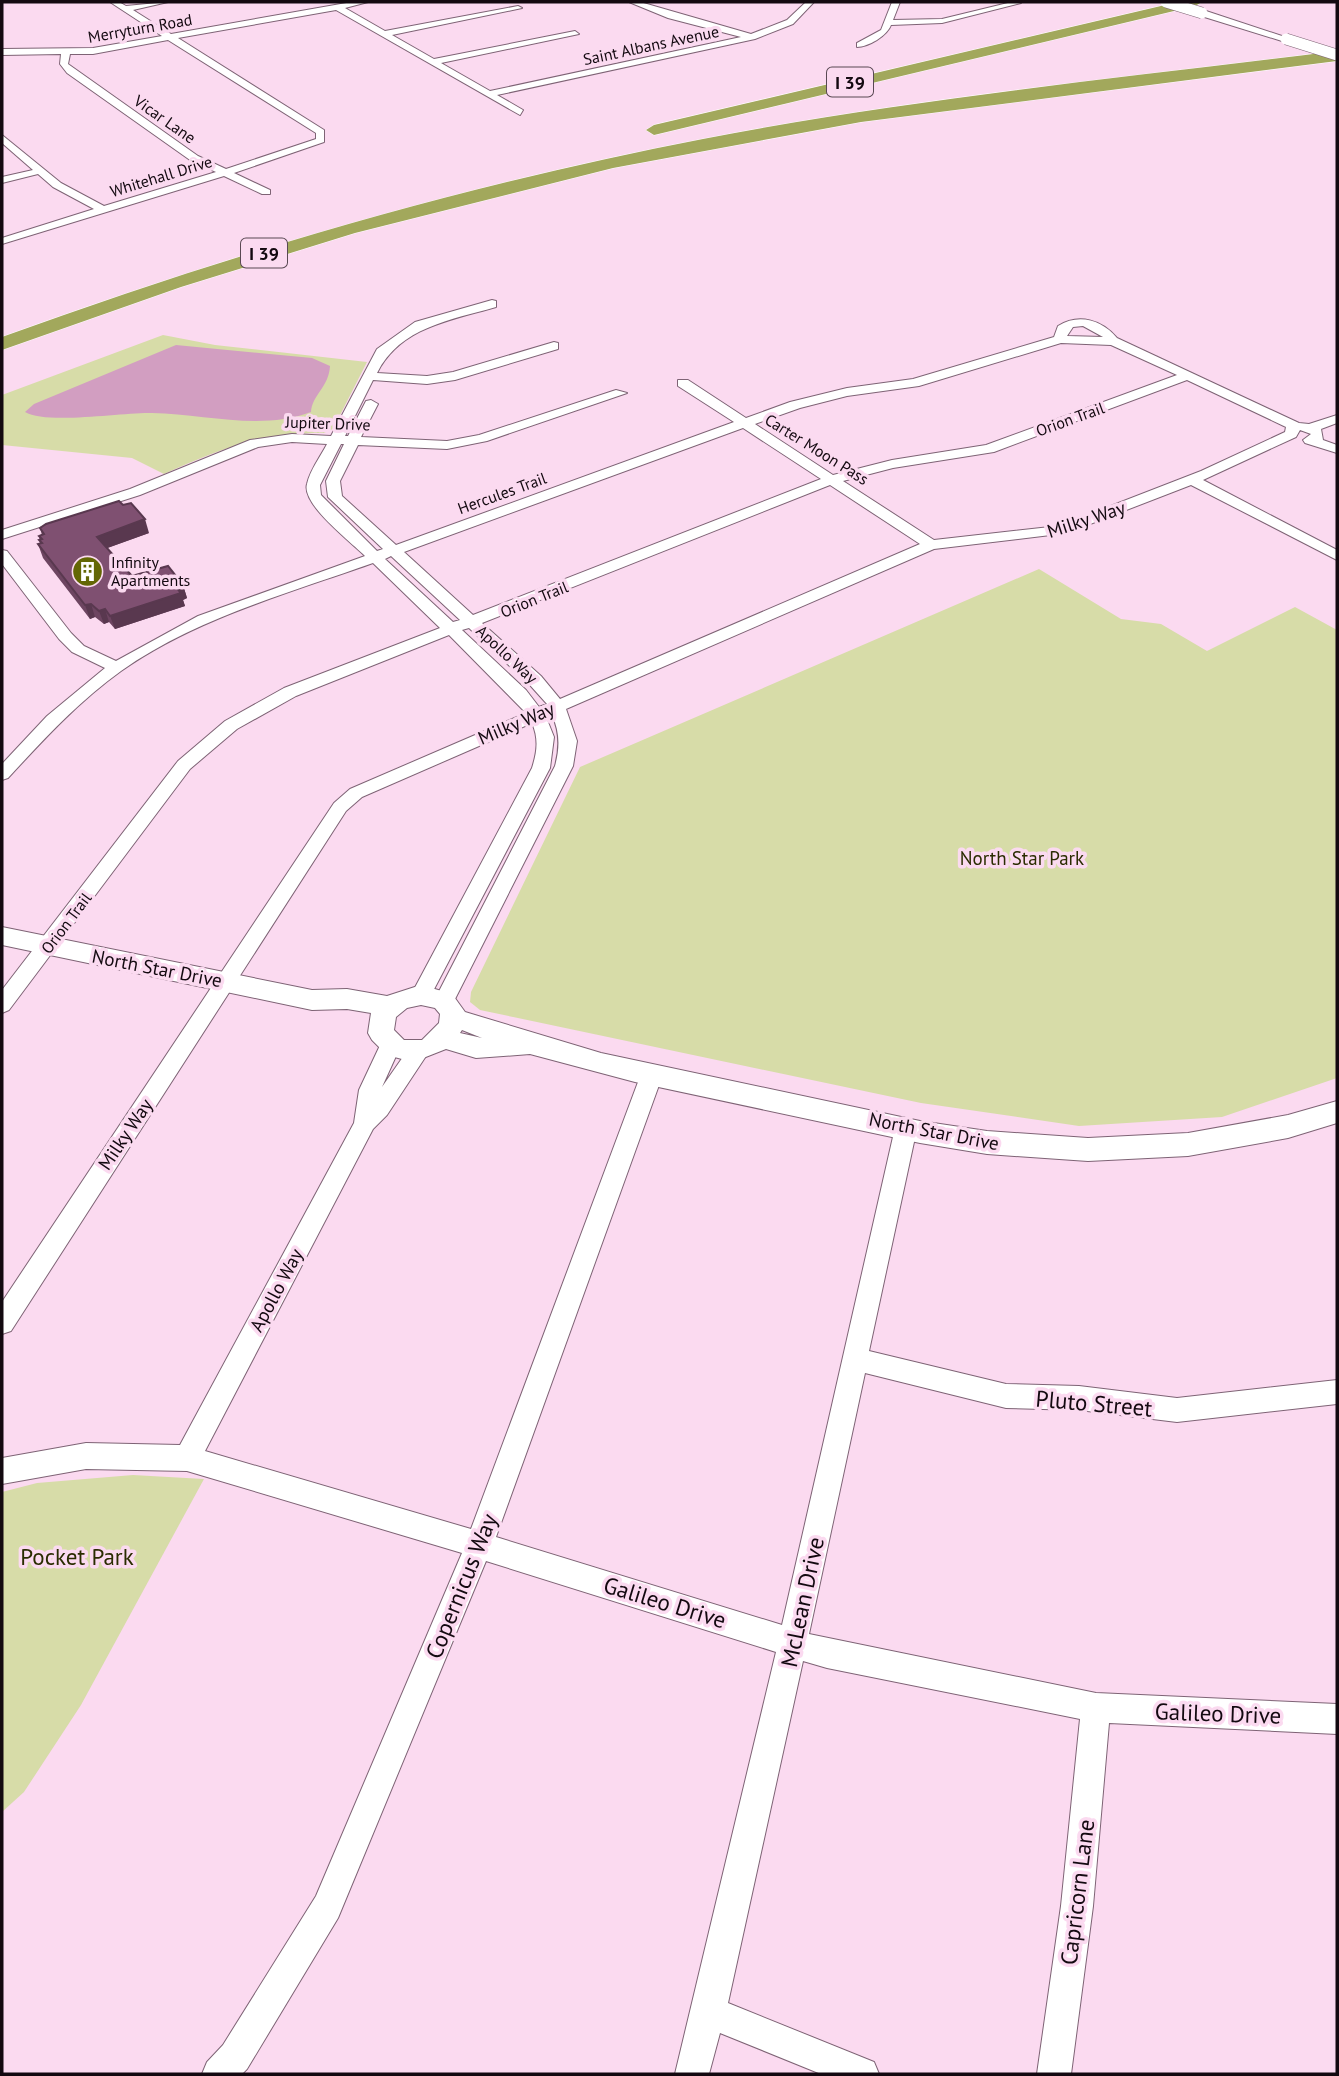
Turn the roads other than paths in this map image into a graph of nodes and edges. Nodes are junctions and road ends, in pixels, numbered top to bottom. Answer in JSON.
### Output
{"nodes":[{"id":1,"x":114,"y":2,"type":"edge"},
{"id":2,"x":164,"y":2,"type":"edge"},
{"id":3,"x":363,"y":2,"type":"edge"},
{"id":4,"x":632,"y":2,"type":"edge"},
{"id":5,"x":795,"y":2,"type":"edge"},
{"id":6,"x":896,"y":2,"type":"edge"},
{"id":7,"x":1017,"y":2,"type":"edge"},
{"id":8,"x":1166,"y":2,"type":"edge"},
{"id":9,"x":1173,"y":2,"type":"edge"},
{"id":10,"x":809,"y":3,"type":"edge"},
{"id":11,"x":337,"y":7,"type":"junction"},
{"id":12,"x":518,"y":8,"type":"dead end"},
{"id":13,"x":1198,"y":8,"type":"edge"},
{"id":14,"x":125,"y":9,"type":"junction"},
{"id":15,"x":890,"y":23,"type":"junction"},
{"id":16,"x":384,"y":34,"type":"junction"},
{"id":17,"x":575,"y":34,"type":"dead end"},
{"id":18,"x":1337,"y":35,"type":"edge"},
{"id":19,"x":170,"y":37,"type":"junction"},
{"id":20,"x":752,"y":37,"type":"junction"},
{"id":21,"x":860,"y":45,"type":"dead end"},
{"id":22,"x":2,"y":52,"type":"edge"},
{"id":23,"x":66,"y":53,"type":"junction"},
{"id":24,"x":1337,"y":55,"type":"edge"},
{"id":25,"x":434,"y":62,"type":"junction"},
{"id":26,"x":856,"y":80,"type":"junction"},
{"id":27,"x":1156,"y":80,"type":"junction"},
{"id":28,"x":489,"y":94,"type":"junction"},
{"id":29,"x":520,"y":112,"type":"dead end"},
{"id":30,"x":640,"y":133,"type":"dead end"},
{"id":31,"x":2,"y":138,"type":"edge"},
{"id":32,"x":40,"y":171,"type":"junction"},
{"id":33,"x":227,"y":172,"type":"junction"},
{"id":34,"x":2,"y":180,"type":"edge"},
{"id":35,"x":266,"y":191,"type":"dead end"},
{"id":36,"x":377,"y":200,"type":"dead end"},
{"id":37,"x":103,"y":210,"type":"junction"},
{"id":38,"x":2,"y":242,"type":"edge"},
{"id":39,"x":492,"y":304,"type":"dead end"},
{"id":40,"x":2,"y":325,"type":"edge"},
{"id":41,"x":2,"y":344,"type":"edge"},
{"id":42,"x":554,"y":346,"type":"dead end"},
{"id":43,"x":1187,"y":376,"type":"junction"},
{"id":44,"x":377,"y":377,"type":"junction"},
{"id":45,"x":683,"y":383,"type":"dead end"},
{"id":46,"x":621,"y":393,"type":"dead end"},
{"id":47,"x":1334,"y":420,"type":"edge"},
{"id":48,"x":744,"y":424,"type":"junction"},
{"id":49,"x":1304,"y":433,"type":"junction"},
{"id":50,"x":335,"y":440,"type":"junction"},
{"id":51,"x":353,"y":441,"type":"junction"},
{"id":52,"x":834,"y":479,"type":"junction"},
{"id":53,"x":1194,"y":480,"type":"junction"},
{"id":54,"x":2,"y":535,"type":"edge"},
{"id":55,"x":931,"y":545,"type":"junction"},
{"id":56,"x":393,"y":552,"type":"junction"},
{"id":57,"x":2,"y":554,"type":"edge"},
{"id":58,"x":1337,"y":556,"type":"edge"},
{"id":59,"x":373,"y":559,"type":"junction"},
{"id":60,"x":472,"y":623,"type":"junction"},
{"id":61,"x":453,"y":630,"type":"junction"},
{"id":62,"x":116,"y":667,"type":"junction"},
{"id":63,"x":556,"y":706,"type":"junction"},
{"id":64,"x":537,"y":715,"type":"junction"},
{"id":65,"x":2,"y":774,"type":"edge"},
{"id":66,"x":2,"y":936,"type":"edge"},
{"id":67,"x":48,"y":946,"type":"junction"},
{"id":68,"x":226,"y":981,"type":"junction"},
{"id":69,"x":2,"y":1005,"type":"edge"},
{"id":70,"x":441,"y":1013,"type":"junction"},
{"id":71,"x":387,"y":1026,"type":"junction"},
{"id":72,"x":419,"y":1051,"type":"junction"},
{"id":73,"x":652,"y":1074,"type":"junction"},
{"id":74,"x":1337,"y":1112,"type":"edge"},
{"id":75,"x":365,"y":1123,"type":"junction"},
{"id":76,"x":906,"y":1128,"type":"junction"},
{"id":77,"x":2,"y":1323,"type":"edge"},
{"id":78,"x":854,"y":1359,"type":"junction"},
{"id":79,"x":1337,"y":1392,"type":"edge"},
{"id":80,"x":187,"y":1458,"type":"junction"},
{"id":81,"x":2,"y":1471,"type":"edge"},
{"id":82,"x":479,"y":1545,"type":"junction"},
{"id":83,"x":793,"y":1642,"type":"junction"},
{"id":84,"x":1096,"y":1708,"type":"junction"},
{"id":85,"x":1337,"y":1718,"type":"edge"},
{"id":86,"x":709,"y":2012,"type":"junction"},
{"id":87,"x":219,"y":2074,"type":"edge"},
{"id":88,"x":692,"y":2074,"type":"edge"},
{"id":89,"x":862,"y":2074,"type":"edge"},
{"id":90,"x":1054,"y":2074,"type":"edge"}],
"edges":[{"from":1,"to":14,"type":"street"},
{"from":2,"to":14,"type":"street"},
{"from":3,"to":11,"type":"street","name":"Merryturn Road"},
{"from":4,"to":20,"type":"street"},
{"from":5,"to":10,"type":"street"},
{"from":6,"to":15,"type":"street"},
{"from":7,"to":15,"type":"street"},
{"from":8,"to":13,"type":"street","bridge":true},
{"from":9,"to":26,"type":"highway"},
{"from":10,"to":20,"type":"street","name":"Saint Albans Avenue"},
{"from":11,"to":16,"type":"street"},
{"from":11,"to":19,"type":"street","name":"Merryturn Road"},
{"from":12,"to":16,"type":"street"},
{"from":13,"to":24,"type":"street","bridge":true},
{"from":13,"to":26,"type":"highway","number":"I 39"},
{"from":14,"to":19,"type":"street"},
{"from":15,"to":21,"type":"street"},
{"from":16,"to":25,"type":"street"},
{"from":17,"to":25,"type":"street"},
{"from":18,"to":27,"type":"highway"},
{"from":19,"to":23,"type":"street","name":"Merryturn Road"},
{"from":19,"to":33,"type":"street","name":"Whitehall Drive"},
{"from":20,"to":28,"type":"street","name":"Saint Albans Avenue"},
{"from":22,"to":23,"type":"street","name":"Merryturn Road"},
{"from":23,"to":33,"type":"street","name":"Vicar Lane"},
{"from":24,"to":27,"type":"highway","number":"I 39"},
{"from":25,"to":28,"type":"street"},
{"from":26,"to":30,"type":"highway","number":"I 39"},
{"from":27,"to":41,"type":"highway","number":"I 39"},
{"from":28,"to":29,"type":"street"},
{"from":31,"to":32,"type":"street"},
{"from":32,"to":34,"type":"street"},
{"from":32,"to":37,"type":"street"},
{"from":33,"to":35,"type":"street","name":"Vicar Lane"},
{"from":33,"to":37,"type":"street","name":"Whitehall Drive"},
{"from":36,"to":40,"type":"highway","number":"I 39"},
{"from":37,"to":38,"type":"street","name":"Whitehall Drive"},
{"from":39,"to":44,"type":"street","name":"Apollo Way"},
{"from":42,"to":44,"type":"street"},
{"from":43,"to":48,"type":"street","name":"Hercules Trail"},
{"from":43,"to":49,"type":"street"},
{"from":43,"to":52,"type":"street","name":"Orion Trail"},
{"from":44,"to":50,"type":"street","name":"Apollo Way"},
{"from":44,"to":51,"type":"street","name":"Apollo Way"},
{"from":45,"to":48,"type":"street","name":"Carter Moon Pass"},
{"from":46,"to":51,"type":"street","name":"Jupiter Drive"},
{"from":47,"to":49,"type":"street","name":"Milky Way"},
{"from":48,"to":52,"type":"street","name":"Carter Moon Pass"},
{"from":48,"to":56,"type":"street","name":"Hercules Trail"},
{"from":49,"to":53,"type":"street","name":"Milky Way"},
{"from":50,"to":51,"type":"street","name":"Jupiter Drive"},
{"from":50,"to":54,"type":"street","name":"Jupiter Drive"},
{"from":50,"to":59,"type":"street","name":"Apollo Way"},
{"from":51,"to":56,"type":"street","name":"Apollo Way"},
{"from":52,"to":55,"type":"street","name":"Carter Moon Pass"},
{"from":52,"to":60,"type":"street","name":"Orion Trail"},
{"from":53,"to":55,"type":"street","name":"Milky Way"},
{"from":53,"to":58,"type":"street"},
{"from":55,"to":63,"type":"street","name":"Milky Way"},
{"from":56,"to":59,"type":"street","name":"Hercules Trail"},
{"from":56,"to":60,"type":"street","name":"Apollo Way"},
{"from":57,"to":62,"type":"street"},
{"from":59,"to":61,"type":"street","name":"Apollo Way"},
{"from":59,"to":62,"type":"street","name":"Hercules Trail"},
{"from":60,"to":61,"type":"street","name":"Orion Trail"},
{"from":60,"to":63,"type":"street","name":"Apollo Way"},
{"from":61,"to":64,"type":"street","name":"Apollo Way"},
{"from":61,"to":67,"type":"street","name":"Orion Trail"},
{"from":62,"to":65,"type":"street","name":"Hercules Trail"},
{"from":63,"to":64,"type":"street","name":"Milky Way"},
{"from":63,"to":70,"type":"street","name":"Apollo Way"},
{"from":64,"to":68,"type":"street","name":"Milky Way"},
{"from":64,"to":70,"type":"street","name":"Apollo Way"},
{"from":66,"to":67,"type":"street","name":"North Star Drive"},
{"from":67,"to":68,"type":"street","name":"North Star Drive"},
{"from":67,"to":69,"type":"street","name":"Orion Trail"},
{"from":68,"to":71,"type":"street","name":"North Star Drive"},
{"from":68,"to":77,"type":"street","name":"Milky Way"},
{"from":70,"to":71,"type":"street"},
{"from":70,"to":72,"type":"street"},
{"from":70,"to":73,"type":"street","name":"North Star Drive"},
{"from":71,"to":72,"type":"street","name":"North Star Drive"},
{"from":71,"to":75,"type":"street","name":"Apollo Way"},
{"from":72,"to":75,"type":"street","name":"Apollo Way"},
{"from":73,"to":76,"type":"street","name":"North Star Drive"},
{"from":73,"to":82,"type":"street","name":"Copernicus Way"},
{"from":74,"to":76,"type":"street","name":"North Star Drive"},
{"from":75,"to":80,"type":"street","name":"Apollo Way"},
{"from":76,"to":78,"type":"street","name":"McLean Drive"},
{"from":78,"to":79,"type":"street","name":"Pluto Street"},
{"from":78,"to":83,"type":"street","name":"McLean Drive"},
{"from":80,"to":81,"type":"street","name":"Galileo Drive"},
{"from":80,"to":82,"type":"street","name":"Galileo Drive"},
{"from":82,"to":83,"type":"street","name":"Galileo Drive"},
{"from":82,"to":87,"type":"street","name":"Copernicus Way"},
{"from":83,"to":84,"type":"street","name":"Galileo Drive"},
{"from":83,"to":86,"type":"street","name":"McLean Drive"},
{"from":84,"to":85,"type":"street","name":"Galileo Drive"},
{"from":84,"to":90,"type":"street","name":"Capricorn Lane"},
{"from":86,"to":88,"type":"street","name":"McLean Drive"},
{"from":86,"to":89,"type":"street"}]}
